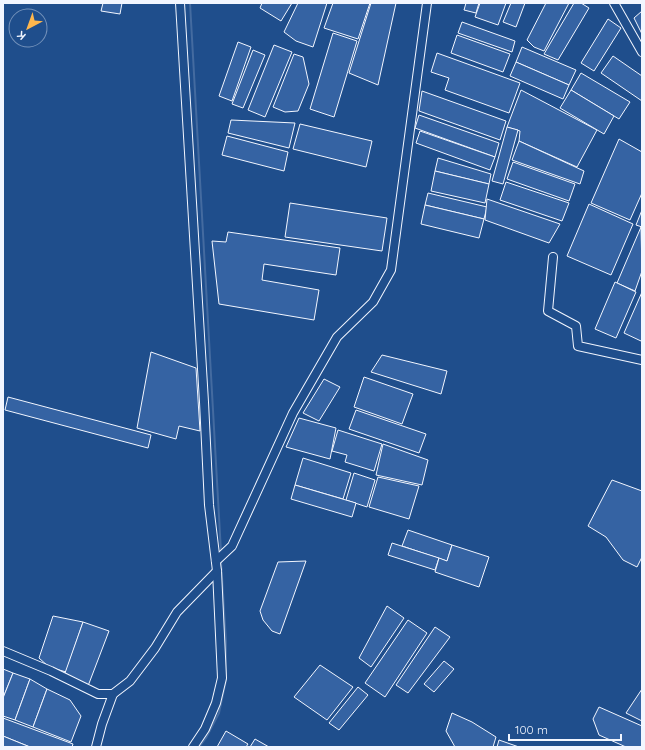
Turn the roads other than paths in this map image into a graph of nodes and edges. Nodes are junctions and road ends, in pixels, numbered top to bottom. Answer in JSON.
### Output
{"nodes":[{"id":1,"x":180,"y":3,"type":"edge"},
{"id":2,"x":427,"y":3,"type":"edge"},
{"id":3,"x":614,"y":3,"type":"edge"},
{"id":4,"x":642,"y":52,"type":"edge"},
{"id":5,"x":552,"y":257,"type":"dead end"},
{"id":6,"x":642,"y":360,"type":"edge"},
{"id":7,"x":216,"y":561,"type":"junction"},
{"id":8,"x":217,"y":571,"type":"junction"},
{"id":9,"x":3,"y":651,"type":"edge"},
{"id":10,"x":113,"y":694,"type":"junction"},
{"id":11,"x":96,"y":747,"type":"edge"},
{"id":12,"x":193,"y":747,"type":"edge"}],
"edges":[{"from":1,"to":7,"type":"street"},
{"from":2,"to":7,"type":"street"},
{"from":3,"to":4,"type":"street"},
{"from":5,"to":6,"type":"street"},
{"from":7,"to":8,"type":"street"},
{"from":8,"to":10,"type":"street"},
{"from":8,"to":12,"type":"street"},
{"from":9,"to":10,"type":"street"},
{"from":10,"to":11,"type":"street"}]}
